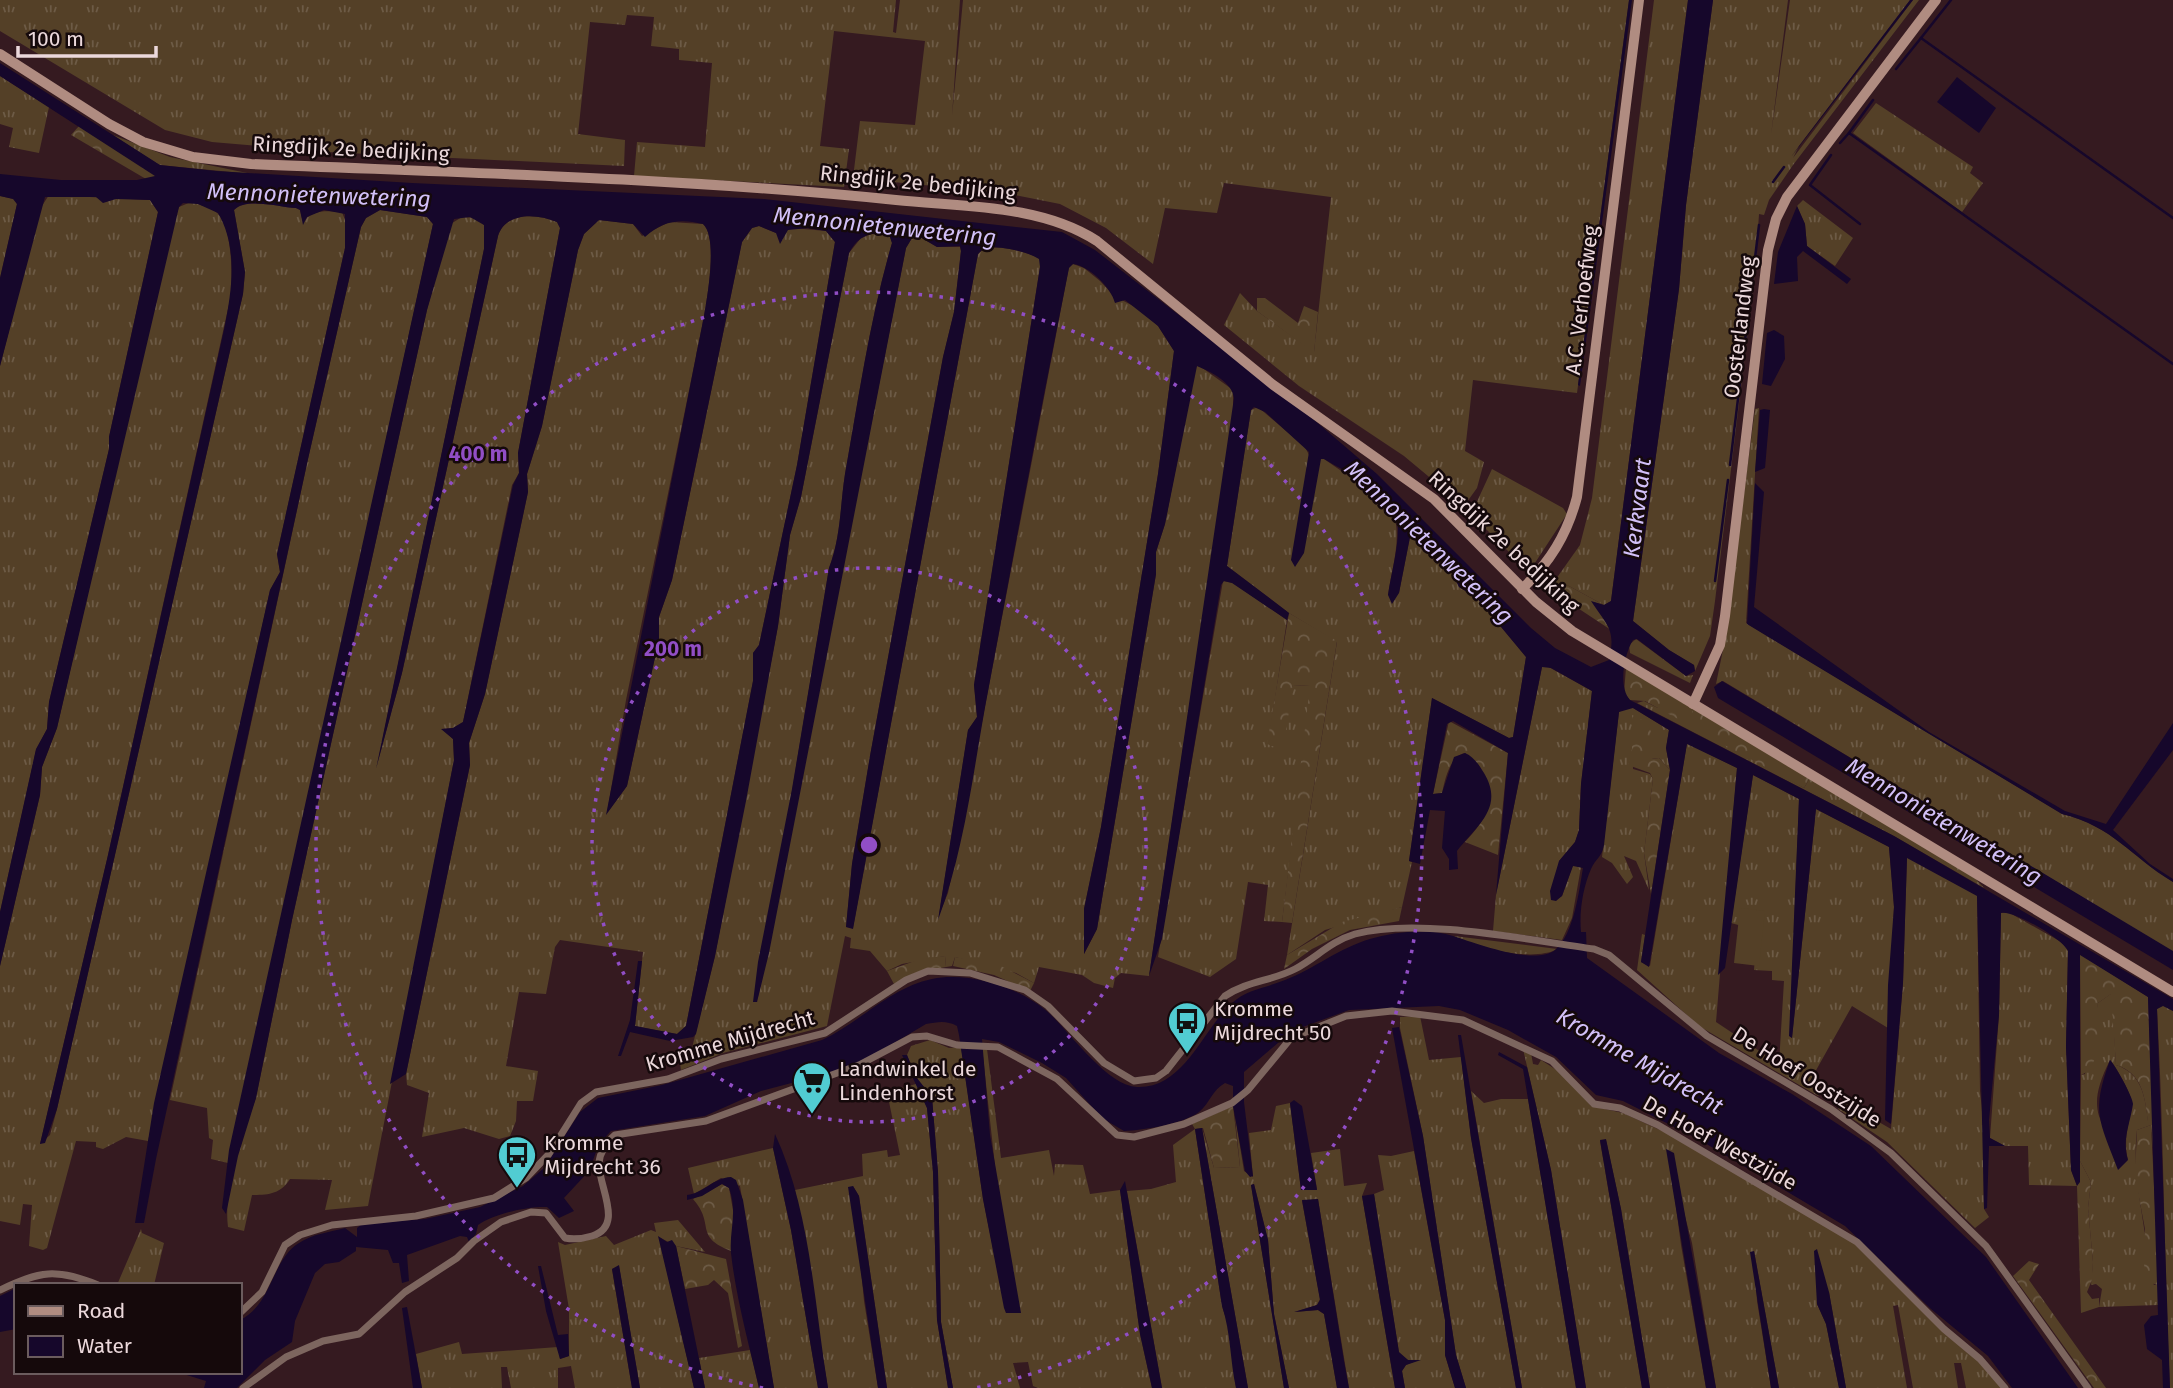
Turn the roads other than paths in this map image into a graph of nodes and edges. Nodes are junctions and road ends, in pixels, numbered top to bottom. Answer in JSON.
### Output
{"nodes":[{"id":1,"x":1639,"y":0,"type":"edge"},
{"id":2,"x":1936,"y":0,"type":"edge"},
{"id":3,"x":0,"y":54,"type":"edge"},
{"id":4,"x":1522,"y":589,"type":"junction"},
{"id":5,"x":1693,"y":704,"type":"junction"},
{"id":6,"x":1628,"y":970,"type":"joint"},
{"id":7,"x":2173,"y":992,"type":"edge"},
{"id":8,"x":19,"y":1283,"type":"edge"},
{"id":9,"x":92,"y":1283,"type":"edge"},
{"id":10,"x":242,"y":1311,"type":"edge"},
{"id":11,"x":243,"y":1388,"type":"edge"},
{"id":12,"x":2005,"y":1388,"type":"edge"},
{"id":13,"x":2088,"y":1388,"type":"edge"}],
"edges":[{"from":1,"to":4,"type":"street","name":"A.C. Verhoefweg"},
{"from":2,"to":5,"type":"street","name":"Oosterlandweg"},
{"from":3,"to":4,"type":"street","name":"Ringdijk 2e bedijking"},
{"from":4,"to":5,"type":"street","name":"Ringdijk 2e bedijking"},
{"from":5,"to":7,"type":"street","name":"Ringdijk 2e bedijking"},
{"from":6,"to":10,"type":"street","name":"Kromme Mijdrecht"},
{"from":6,"to":13,"type":"street","name":"De Hoef Oostzijde"},
{"from":8,"to":9,"type":"street"},
{"from":11,"to":12,"type":"street","name":"De Hoef Westzijde"}]}
